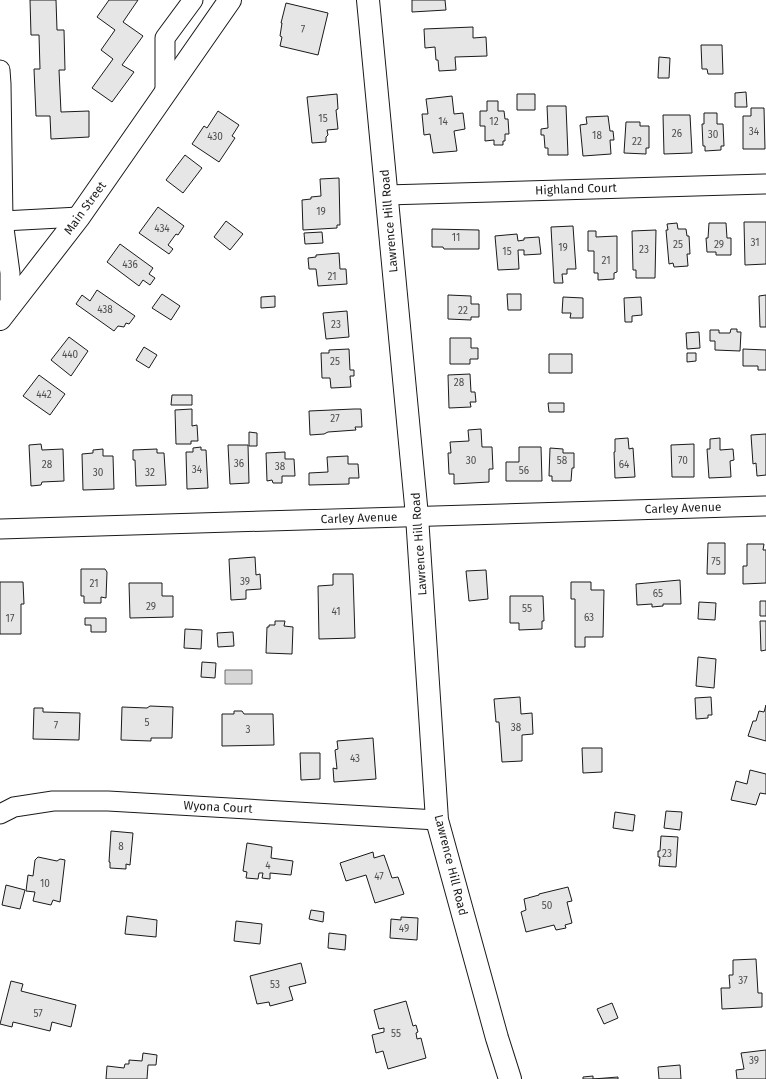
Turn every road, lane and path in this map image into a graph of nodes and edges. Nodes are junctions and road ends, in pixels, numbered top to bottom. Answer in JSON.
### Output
{"nodes":[{"id":1,"x":193,"y":0,"type":"edge"},
{"id":2,"x":230,"y":0,"type":"edge"},
{"id":3,"x":368,"y":0,"type":"edge"},
{"id":4,"x":0,"y":70,"type":"edge"},
{"id":5,"x":165,"y":93,"type":"junction"},
{"id":6,"x":766,"y":184,"type":"edge"},
{"id":7,"x":386,"y":195,"type":"junction"},
{"id":8,"x":79,"y":217,"type":"junction"},
{"id":9,"x":3,"y":221,"type":"junction"},
{"id":10,"x":5,"y":312,"type":"edge"},
{"id":11,"x":766,"y":506,"type":"edge"},
{"id":12,"x":417,"y":516,"type":"junction"},
{"id":13,"x":0,"y":529,"type":"edge"},
{"id":14,"x":0,"y":814,"type":"edge"},
{"id":15,"x":437,"y":820,"type":"junction"},
{"id":16,"x":510,"y":1079,"type":"edge"}],
"edges":[{"from":1,"to":5,"type":"street"},
{"from":2,"to":5,"type":"main road","name":"Main Street"},
{"from":3,"to":7,"type":"main road","name":"Lawrence Hill Road"},
{"from":4,"to":9,"type":"street"},
{"from":5,"to":8,"type":"main road","name":"Main Street"},
{"from":6,"to":7,"type":"street","name":"Highland Court"},
{"from":7,"to":12,"type":"main road","name":"Lawrence Hill Road"},
{"from":8,"to":9,"type":"street"},
{"from":8,"to":10,"type":"main road","name":"Main Street"},
{"from":9,"to":10,"type":"street"},
{"from":11,"to":12,"type":"street","name":"Carley Avenue"},
{"from":12,"to":13,"type":"street","name":"Carley Avenue"},
{"from":12,"to":15,"type":"main road","name":"Lawrence Hill Road"},
{"from":14,"to":15,"type":"street","name":"Wyona Court"},
{"from":15,"to":16,"type":"main road","name":"Lawrence Hill Road"}]}
